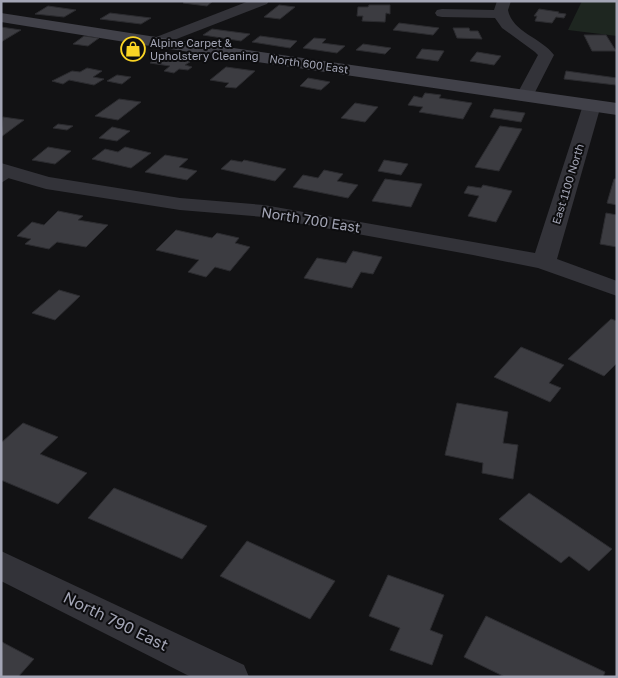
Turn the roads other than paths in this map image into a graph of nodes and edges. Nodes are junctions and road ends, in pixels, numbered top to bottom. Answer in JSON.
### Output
{"nodes":[{"id":1,"x":262,"y":1,"type":"edge"},
{"id":2,"x":502,"y":8,"type":"edge"},
{"id":3,"x":4,"y":11,"type":"edge"},
{"id":4,"x":442,"y":12,"type":"dead end"},
{"id":5,"x":156,"y":42,"type":"junction"},
{"id":6,"x":525,"y":96,"type":"junction"},
{"id":7,"x":592,"y":105,"type":"junction"},
{"id":8,"x":617,"y":109,"type":"edge"},
{"id":9,"x":5,"y":174,"type":"edge"},
{"id":10,"x":544,"y":262,"type":"junction"},
{"id":11,"x":617,"y":289,"type":"edge"},
{"id":12,"x":1,"y":565,"type":"edge"},
{"id":13,"x":230,"y":677,"type":"edge"}],
"edges":[{"from":1,"to":5,"type":"street"},
{"from":2,"to":4,"type":"street"},
{"from":2,"to":6,"type":"street"},
{"from":3,"to":5,"type":"street","name":"North 600 East"},
{"from":5,"to":6,"type":"street","name":"North 600 East"},
{"from":6,"to":7,"type":"street","name":"North 600 East"},
{"from":7,"to":8,"type":"street","name":"North 600 East"},
{"from":7,"to":10,"type":"street","name":"East 1100 North"},
{"from":9,"to":10,"type":"street","name":"North 700 East"},
{"from":10,"to":11,"type":"street","name":"North 700 East"},
{"from":12,"to":13,"type":"street","name":"North 790 East"}]}
